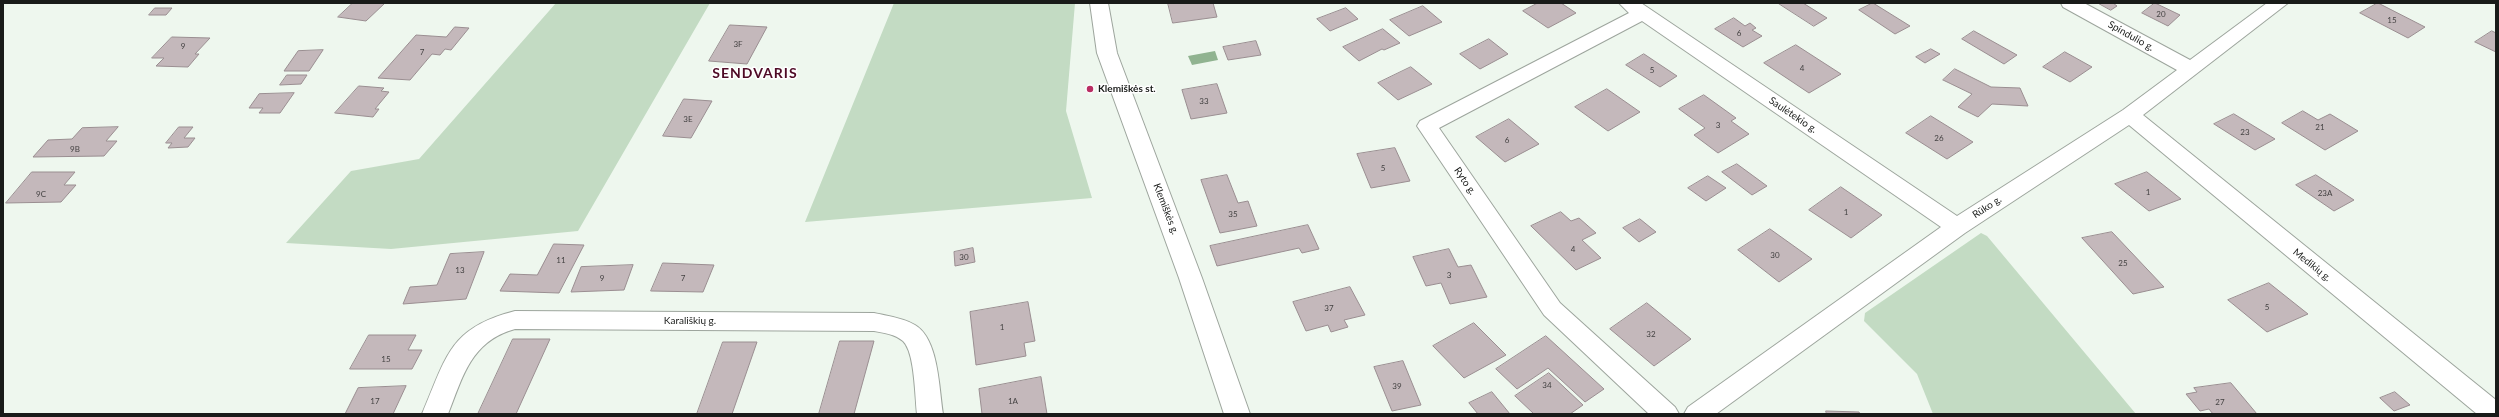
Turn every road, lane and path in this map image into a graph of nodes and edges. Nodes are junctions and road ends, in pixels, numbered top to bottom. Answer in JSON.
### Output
{"nodes":[{"id":1,"x":1099,"y":3,"type":"edge"},
{"id":2,"x":2070,"y":3,"type":"edge"},
{"id":3,"x":2279,"y":3,"type":"edge"},
{"id":4,"x":1636,"y":8,"type":"edge"},
{"id":5,"x":2191,"y":69,"type":"junction"},
{"id":6,"x":2130,"y":115,"type":"junction"},
{"id":7,"x":1957,"y":228,"type":"junction"},
{"id":8,"x":435,"y":414,"type":"edge"},
{"id":9,"x":930,"y":414,"type":"edge"},
{"id":10,"x":1237,"y":414,"type":"edge"},
{"id":11,"x":1666,"y":414,"type":"edge"},
{"id":12,"x":1697,"y":414,"type":"edge"},
{"id":13,"x":2495,"y":414,"type":"edge"}],
"edges":[{"from":1,"to":10,"type":"street","name":"Klemiškės g."},
{"from":2,"to":5,"type":"street","name":"Spindulio g."},
{"from":3,"to":5,"type":"street","name":"Rūko g."},
{"from":4,"to":7,"type":"street","name":"Saulėtekio g."},
{"from":4,"to":11,"type":"street","name":"Ryto g."},
{"from":5,"to":6,"type":"street","name":"Rūko g."},
{"from":6,"to":7,"type":"street","name":"Rūko g."},
{"from":6,"to":13,"type":"street","name":"Medikių g."},
{"from":7,"to":12,"type":"street","name":"Rūko g."},
{"from":8,"to":9,"type":"street","name":"Karališkių g."}]}
